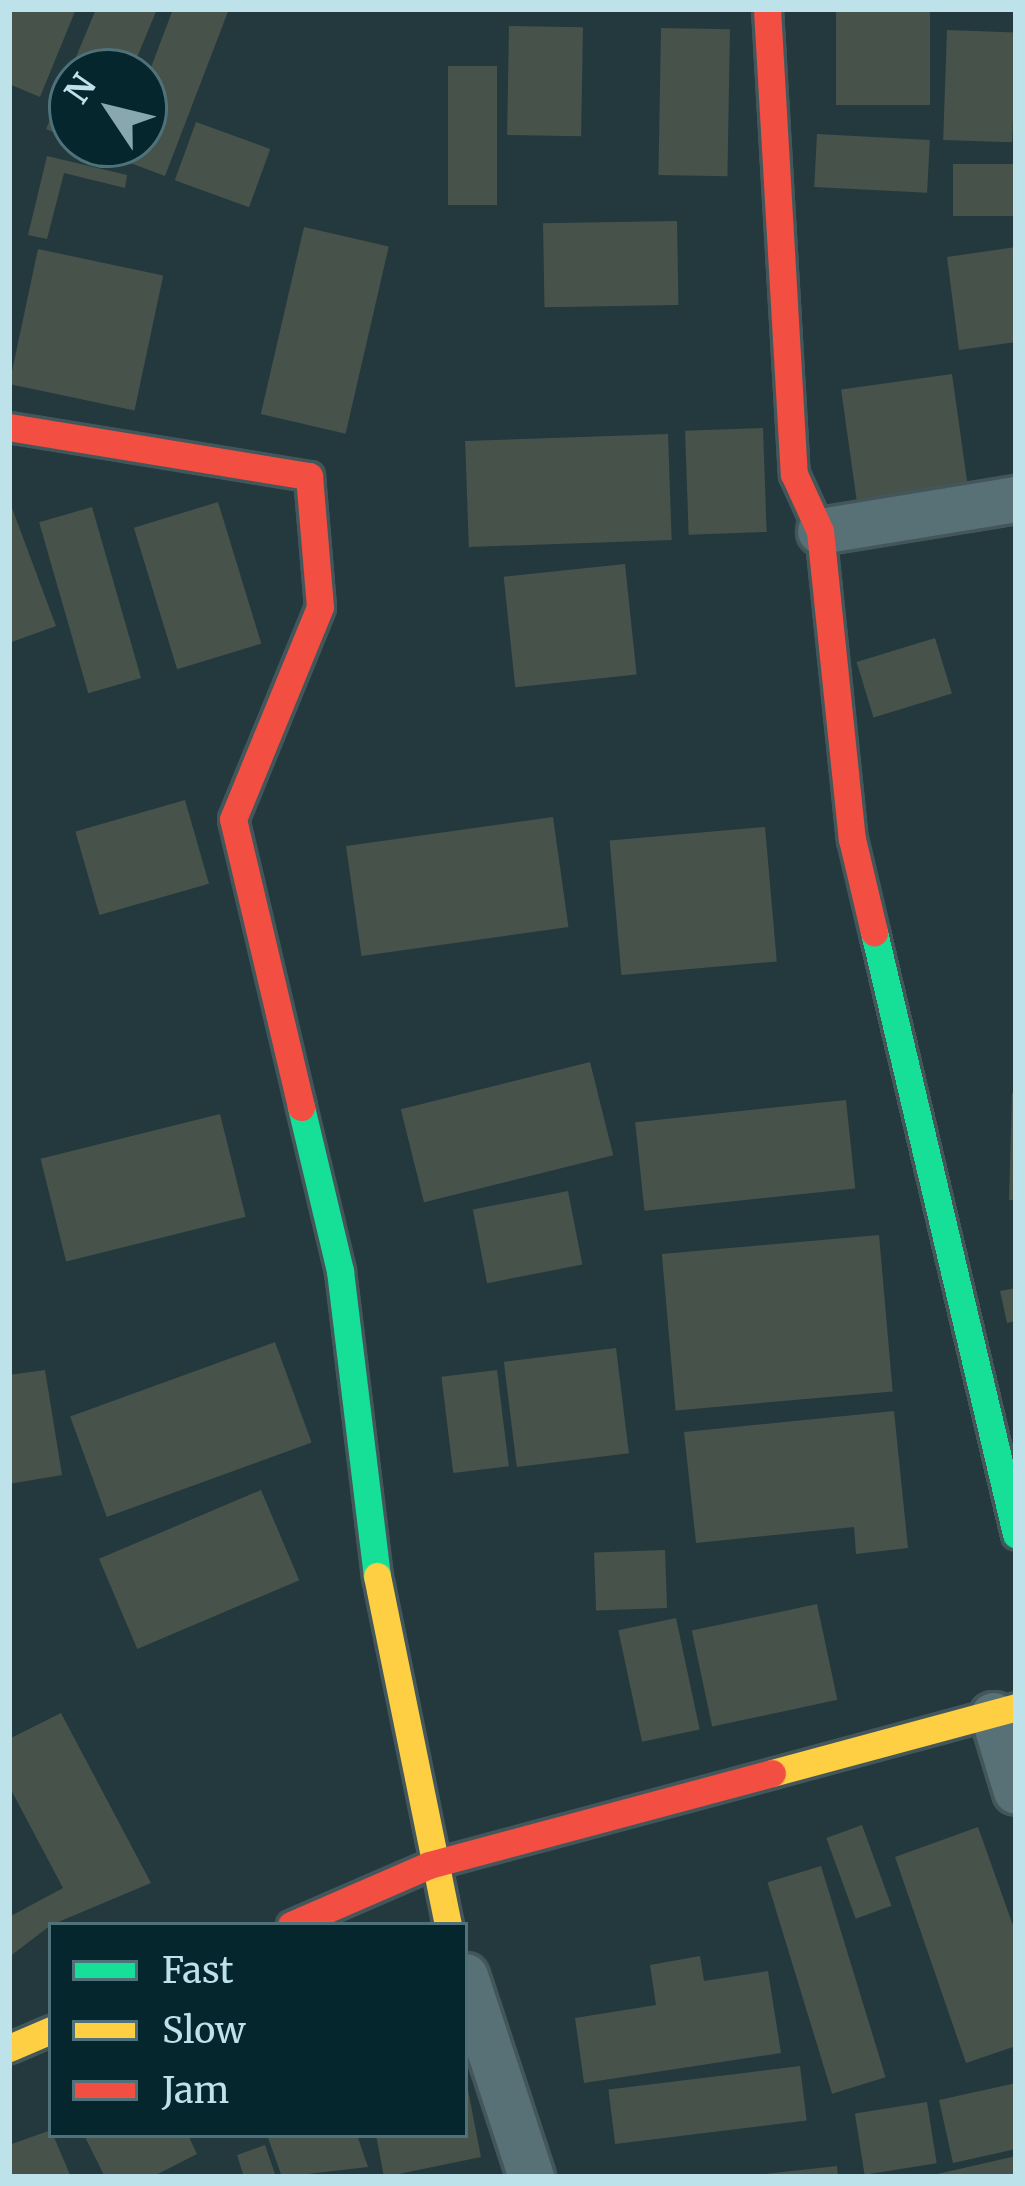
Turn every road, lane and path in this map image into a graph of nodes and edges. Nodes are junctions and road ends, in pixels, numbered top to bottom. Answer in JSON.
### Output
{"nodes":[{"id":1,"x":767,"y":9,"type":"edge"},
{"id":2,"x":9,"y":427,"type":"edge"},
{"id":3,"x":1016,"y":499,"type":"edge"},
{"id":4,"x":820,"y":531,"type":"junction"},
{"id":5,"x":1016,"y":1534,"type":"edge"},
{"id":6,"x":1004,"y":1711,"type":"edge"},
{"id":7,"x":1016,"y":1791,"type":"edge"},
{"id":8,"x":428,"y":1865,"type":"junction"},
{"id":9,"x":299,"y":1922,"type":"edge"},
{"id":10,"x":447,"y":1922,"type":"edge"},
{"id":11,"x":468,"y":1985,"type":"edge"},
{"id":12,"x":48,"y":2031,"type":"edge"},
{"id":13,"x":9,"y":2048,"type":"edge"},
{"id":14,"x":531,"y":2177,"type":"edge"}],
"edges":[{"from":1,"to":4,"type":"street"},
{"from":2,"to":8,"type":"street"},
{"from":3,"to":4,"type":"street"},
{"from":4,"to":5,"type":"street"},
{"from":6,"to":7,"type":"street"},
{"from":6,"to":8,"type":"street"},
{"from":8,"to":9,"type":"street"},
{"from":8,"to":10,"type":"street"},
{"from":11,"to":14,"type":"street"},
{"from":12,"to":13,"type":"street"}]}
